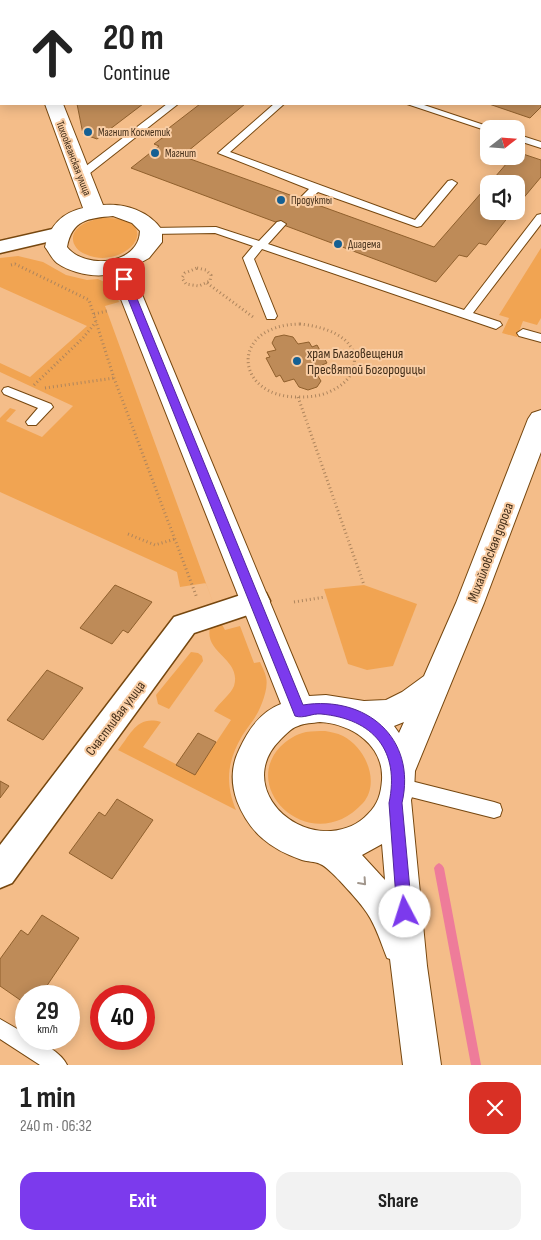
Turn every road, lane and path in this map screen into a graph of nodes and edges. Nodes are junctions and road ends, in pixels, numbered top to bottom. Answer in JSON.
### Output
{"nodes":[{"id":1,"x":54,"y":105,"type":"edge"},
{"id":2,"x":172,"y":105,"type":"edge"},
{"id":3,"x":278,"y":105,"type":"edge"},
{"id":4,"x":415,"y":105,"type":"edge"},
{"id":5,"x":480,"y":126,"type":"edge"},
{"id":6,"x":525,"y":139,"type":"edge"},
{"id":7,"x":540,"y":143,"type":"edge"},
{"id":8,"x":81,"y":175,"type":"junction"},
{"id":9,"x":452,"y":183,"type":"dead end"},
{"id":10,"x":316,"y":188,"type":"junction"},
{"id":11,"x":303,"y":200,"type":"dead end"},
{"id":12,"x":95,"y":211,"type":"junction"},
{"id":13,"x":541,"y":217,"type":"edge"},
{"id":14,"x":280,"y":224,"type":"dead end"},
{"id":15,"x":151,"y":231,"type":"junction"},
{"id":16,"x":58,"y":234,"type":"junction"},
{"id":17,"x":260,"y":245,"type":"junction"},
{"id":18,"x":4,"y":256,"type":"edge"},
{"id":19,"x":119,"y":266,"type":"junction"},
{"id":20,"x":207,"y":283,"type":"junction"},
{"id":21,"x":107,"y":311,"type":"dead end"},
{"id":22,"x":94,"y":314,"type":"junction"},
{"id":23,"x":271,"y":316,"type":"dead end"},
{"id":24,"x":466,"y":316,"type":"junction"},
{"id":25,"x":254,"y":318,"type":"dead end"},
{"id":26,"x":96,"y":321,"type":"junction"},
{"id":27,"x":496,"y":326,"type":"dead end"},
{"id":28,"x":522,"y":333,"type":"dead end"},
{"id":29,"x":541,"y":338,"type":"edge"},
{"id":30,"x":114,"y":378,"type":"junction"},
{"id":31,"x":43,"y":388,"type":"dead end"},
{"id":32,"x":34,"y":389,"type":"dead end"},
{"id":33,"x":3,"y":392,"type":"edge"},
{"id":34,"x":298,"y":397,"type":"junction"},
{"id":35,"x":541,"y":419,"type":"edge"},
{"id":36,"x":32,"y":422,"type":"dead end"},
{"id":37,"x":128,"y":534,"type":"dead end"},
{"id":38,"x":175,"y":539,"type":"junction"},
{"id":39,"x":364,"y":585,"type":"dead end"},
{"id":40,"x":326,"y":597,"type":"dead end"},
{"id":41,"x":256,"y":602,"type":"junction"},
{"id":42,"x":294,"y":602,"type":"dead end"},
{"id":43,"x":205,"y":618,"type":"junction"},
{"id":44,"x":436,"y":683,"type":"junction"},
{"id":45,"x":300,"y":712,"type":"junction"},
{"id":46,"x":350,"y":714,"type":"junction"},
{"id":47,"x":398,"y":786,"type":"junction"},
{"id":48,"x":494,"y":810,"type":"dead end"},
{"id":49,"x":328,"y":848,"type":"junction"},
{"id":50,"x":0,"y":872,"type":"edge"},
{"id":51,"x":409,"y":966,"type":"junction"},
{"id":52,"x":0,"y":1028,"type":"edge"},
{"id":53,"x":57,"y":1065,"type":"edge"},
{"id":54,"x":422,"y":1065,"type":"edge"}],
"edges":[{"from":1,"to":8,"type":"street","name":"Тихоокеанская улица"},
{"from":2,"to":8,"type":"lane"},
{"from":3,"to":10,"type":"lane"},
{"from":4,"to":5,"type":"lane"},
{"from":6,"to":7,"type":"lane"},
{"from":8,"to":12,"type":"street","name":"Тихоокеанская улица"},
{"from":9,"to":10,"type":"lane"},
{"from":10,"to":11,"type":"lane"},
{"from":12,"to":15,"type":"street"},
{"from":12,"to":16,"type":"street"},
{"from":13,"to":24,"type":"lane"},
{"from":14,"to":17,"type":"lane"},
{"from":15,"to":17,"type":"lane"},
{"from":15,"to":19,"type":"street"},
{"from":16,"to":18,"type":"street"},
{"from":16,"to":19,"type":"street"},
{"from":17,"to":23,"type":"lane"},
{"from":17,"to":24,"type":"lane"},
{"from":18,"to":22,"type":"path"},
{"from":19,"to":41,"type":"street"},
{"from":20,"to":20,"type":"path"},
{"from":20,"to":25,"type":"path"},
{"from":21,"to":22,"type":"path"},
{"from":22,"to":26,"type":"path"},
{"from":24,"to":27,"type":"lane"},
{"from":26,"to":30,"type":"path"},
{"from":26,"to":32,"type":"path"},
{"from":28,"to":29,"type":"lane"},
{"from":30,"to":31,"type":"path"},
{"from":30,"to":38,"type":"path"},
{"from":33,"to":36,"type":"lane"},
{"from":34,"to":34,"type":"path"},
{"from":34,"to":39,"type":"path"},
{"from":35,"to":44,"type":"street","name":"Михайловская дорога"},
{"from":37,"to":38,"type":"path"},
{"from":38,"to":43,"type":"path"},
{"from":40,"to":42,"type":"path"},
{"from":41,"to":43,"type":"street","name":"Счастливая улица"},
{"from":41,"to":45,"type":"street"},
{"from":43,"to":50,"type":"street","name":"Счастливая улица"},
{"from":44,"to":46,"type":"street","name":"Михайловская дорога"},
{"from":44,"to":47,"type":"street","name":"Михайловская дорога"},
{"from":45,"to":46,"type":"street"},
{"from":45,"to":49,"type":"street"},
{"from":46,"to":47,"type":"street"},
{"from":47,"to":48,"type":"lane"},
{"from":47,"to":49,"type":"street"},
{"from":47,"to":51,"type":"street","name":"Михайловская дорога"},
{"from":49,"to":51,"type":"street","name":"Михайловская дорога","one_way":true},
{"from":51,"to":54,"type":"street","name":"Михайловская дорога"},
{"from":52,"to":53,"type":"lane"}]}
